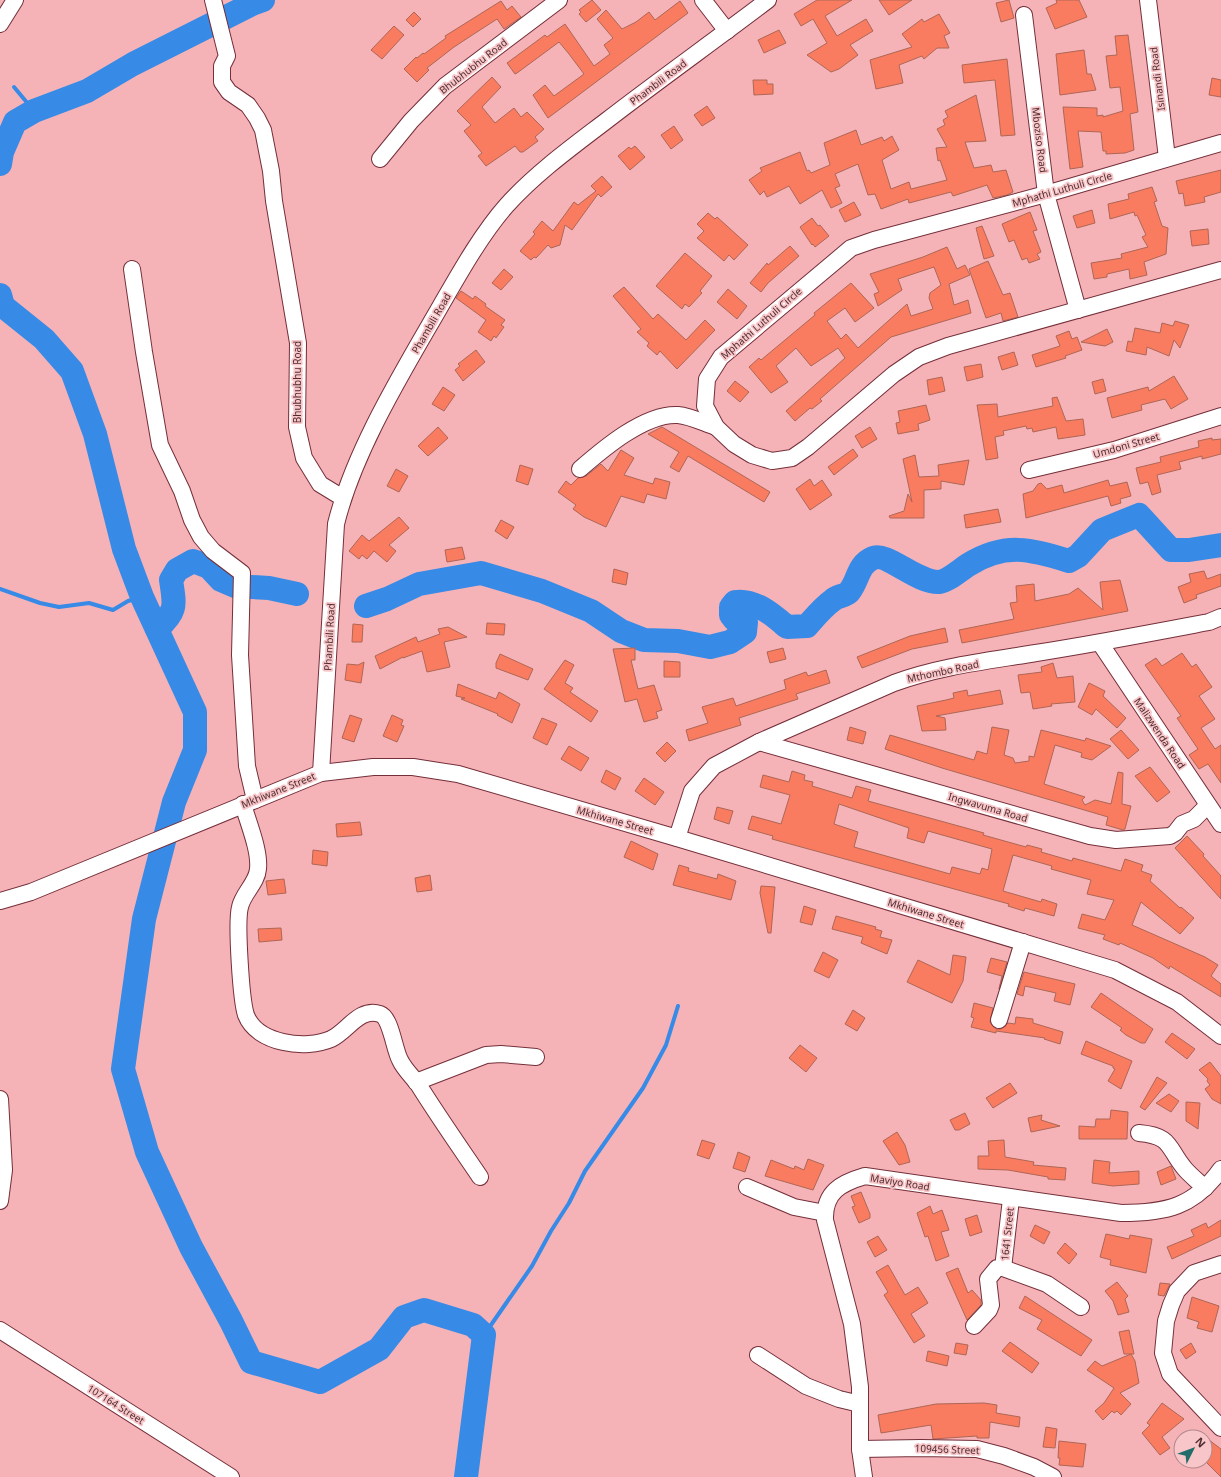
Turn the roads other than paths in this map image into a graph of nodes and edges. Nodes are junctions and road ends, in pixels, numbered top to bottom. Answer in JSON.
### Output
{"nodes":[{"id":1,"x":15,"y":0,"type":"edge"},
{"id":2,"x":213,"y":0,"type":"edge"},
{"id":3,"x":559,"y":0,"type":"edge"},
{"id":4,"x":703,"y":0,"type":"edge"},
{"id":5,"x":768,"y":0,"type":"edge"},
{"id":6,"x":1148,"y":0,"type":"edge"},
{"id":7,"x":1024,"y":15,"type":"dead end"},
{"id":8,"x":0,"y":24,"type":"edge"},
{"id":9,"x":727,"y":31,"type":"junction"},
{"id":10,"x":1221,"y":143,"type":"edge"},
{"id":11,"x":1166,"y":158,"type":"junction"},
{"id":12,"x":380,"y":159,"type":"dead end"},
{"id":13,"x":1046,"y":194,"type":"junction"},
{"id":14,"x":132,"y":269,"type":"dead end"},
{"id":15,"x":1221,"y":270,"type":"edge"},
{"id":16,"x":1078,"y":310,"type":"junction"},
{"id":17,"x":1221,"y":416,"type":"edge"},
{"id":18,"x":716,"y":427,"type":"junction"},
{"id":19,"x":580,"y":469,"type":"dead end"},
{"id":20,"x":1029,"y":470,"type":"dead end"},
{"id":21,"x":342,"y":498,"type":"junction"},
{"id":22,"x":1221,"y":617,"type":"edge"},
{"id":23,"x":1100,"y":642,"type":"junction"},
{"id":24,"x":760,"y":742,"type":"junction"},
{"id":25,"x":321,"y":773,"type":"junction"},
{"id":26,"x":242,"y":805,"type":"junction"},
{"id":27,"x":1208,"y":805,"type":"junction"},
{"id":28,"x":1221,"y":824,"type":"edge"},
{"id":29,"x":677,"y":838,"type":"junction"},
{"id":30,"x":0,"y":901,"type":"edge"},
{"id":31,"x":1023,"y":942,"type":"junction"},
{"id":32,"x":999,"y":1020,"type":"dead end"},
{"id":33,"x":1221,"y":1036,"type":"edge"},
{"id":34,"x":536,"y":1056,"type":"dead end"},
{"id":35,"x":416,"y":1082,"type":"junction"},
{"id":36,"x":0,"y":1099,"type":"edge"},
{"id":37,"x":1139,"y":1133,"type":"dead end"},
{"id":38,"x":1221,"y":1169,"type":"edge"},
{"id":39,"x":480,"y":1177,"type":"dead end"},
{"id":40,"x":747,"y":1187,"type":"dead end"},
{"id":41,"x":1205,"y":1188,"type":"junction"},
{"id":42,"x":1010,"y":1199,"type":"junction"},
{"id":43,"x":0,"y":1201,"type":"edge"},
{"id":44,"x":825,"y":1214,"type":"junction"},
{"id":45,"x":1221,"y":1264,"type":"edge"},
{"id":46,"x":1003,"y":1268,"type":"junction"},
{"id":47,"x":1081,"y":1307,"type":"dead end"},
{"id":48,"x":974,"y":1326,"type":"dead end"},
{"id":49,"x":0,"y":1330,"type":"edge"},
{"id":50,"x":758,"y":1355,"type":"dead end"},
{"id":51,"x":860,"y":1404,"type":"junction"},
{"id":52,"x":1221,"y":1428,"type":"edge"},
{"id":53,"x":860,"y":1449,"type":"junction"},
{"id":54,"x":231,"y":1477,"type":"edge"},
{"id":55,"x":864,"y":1477,"type":"edge"},
{"id":56,"x":1053,"y":1477,"type":"edge"}],
"edges":[{"from":1,"to":8,"type":"street"},
{"from":2,"to":21,"type":"street","name":"Bhubhubhu Road"},
{"from":3,"to":12,"type":"street","name":"Bhubhubhu Road"},
{"from":4,"to":9,"type":"street"},
{"from":5,"to":9,"type":"street","name":"Phambili Road"},
{"from":6,"to":11,"type":"street","name":"Isinandi Road"},
{"from":7,"to":13,"type":"street","name":"Mboziso Road"},
{"from":9,"to":21,"type":"street","name":"Phambili Road"},
{"from":10,"to":11,"type":"street","name":"Mphathi Luthuli Circle"},
{"from":11,"to":13,"type":"street","name":"Mphathi Luthuli Circle"},
{"from":13,"to":16,"type":"street","name":"Mboziso Road"},
{"from":13,"to":18,"type":"street","name":"Mphathi Luthuli Circle"},
{"from":14,"to":26,"type":"street"},
{"from":15,"to":16,"type":"street","name":"Mphathi Luthuli Circle"},
{"from":16,"to":18,"type":"street","name":"Mphathi Luthuli Circle"},
{"from":17,"to":20,"type":"street","name":"Umdoni Street"},
{"from":18,"to":19,"type":"street"},
{"from":21,"to":25,"type":"street","name":"Phambili Road"},
{"from":22,"to":23,"type":"street","name":"Mthombo Road"},
{"from":23,"to":24,"type":"street","name":"Mthombo Road"},
{"from":23,"to":27,"type":"street","name":"Malizwenda Road"},
{"from":24,"to":27,"type":"street","name":"Ingwavuma Road"},
{"from":24,"to":29,"type":"street","name":"Mthombo Road"},
{"from":25,"to":26,"type":"street","name":"Mkhiwane Street"},
{"from":25,"to":29,"type":"street","name":"Mkhiwane Street"},
{"from":26,"to":30,"type":"street","name":"Mkhiwane Street"},
{"from":26,"to":35,"type":"street"},
{"from":27,"to":28,"type":"street","name":"Malizwenda Road"},
{"from":29,"to":31,"type":"street","name":"Mkhiwane Street"},
{"from":31,"to":32,"type":"street"},
{"from":31,"to":33,"type":"street","name":"Mkhiwane Street"},
{"from":34,"to":35,"type":"street"},
{"from":35,"to":39,"type":"street"},
{"from":36,"to":43,"type":"street"},
{"from":37,"to":41,"type":"street"},
{"from":38,"to":41,"type":"street","name":"Maviyo Road"},
{"from":40,"to":44,"type":"street"},
{"from":41,"to":42,"type":"street","name":"Maviyo Road"},
{"from":42,"to":44,"type":"street","name":"Maviyo Road"},
{"from":42,"to":46,"type":"street","name":"1641 Street"},
{"from":44,"to":51,"type":"street","name":"Maviyo Road"},
{"from":45,"to":52,"type":"street"},
{"from":46,"to":47,"type":"street"},
{"from":46,"to":48,"type":"street","name":"1641 Street"},
{"from":49,"to":54,"type":"street","name":"107164 Street"},
{"from":50,"to":51,"type":"street"},
{"from":51,"to":53,"type":"street","name":"Maviyo Road"},
{"from":53,"to":55,"type":"street","name":"Maviyo Road"},
{"from":53,"to":56,"type":"street","name":"109456 Street"}]}
